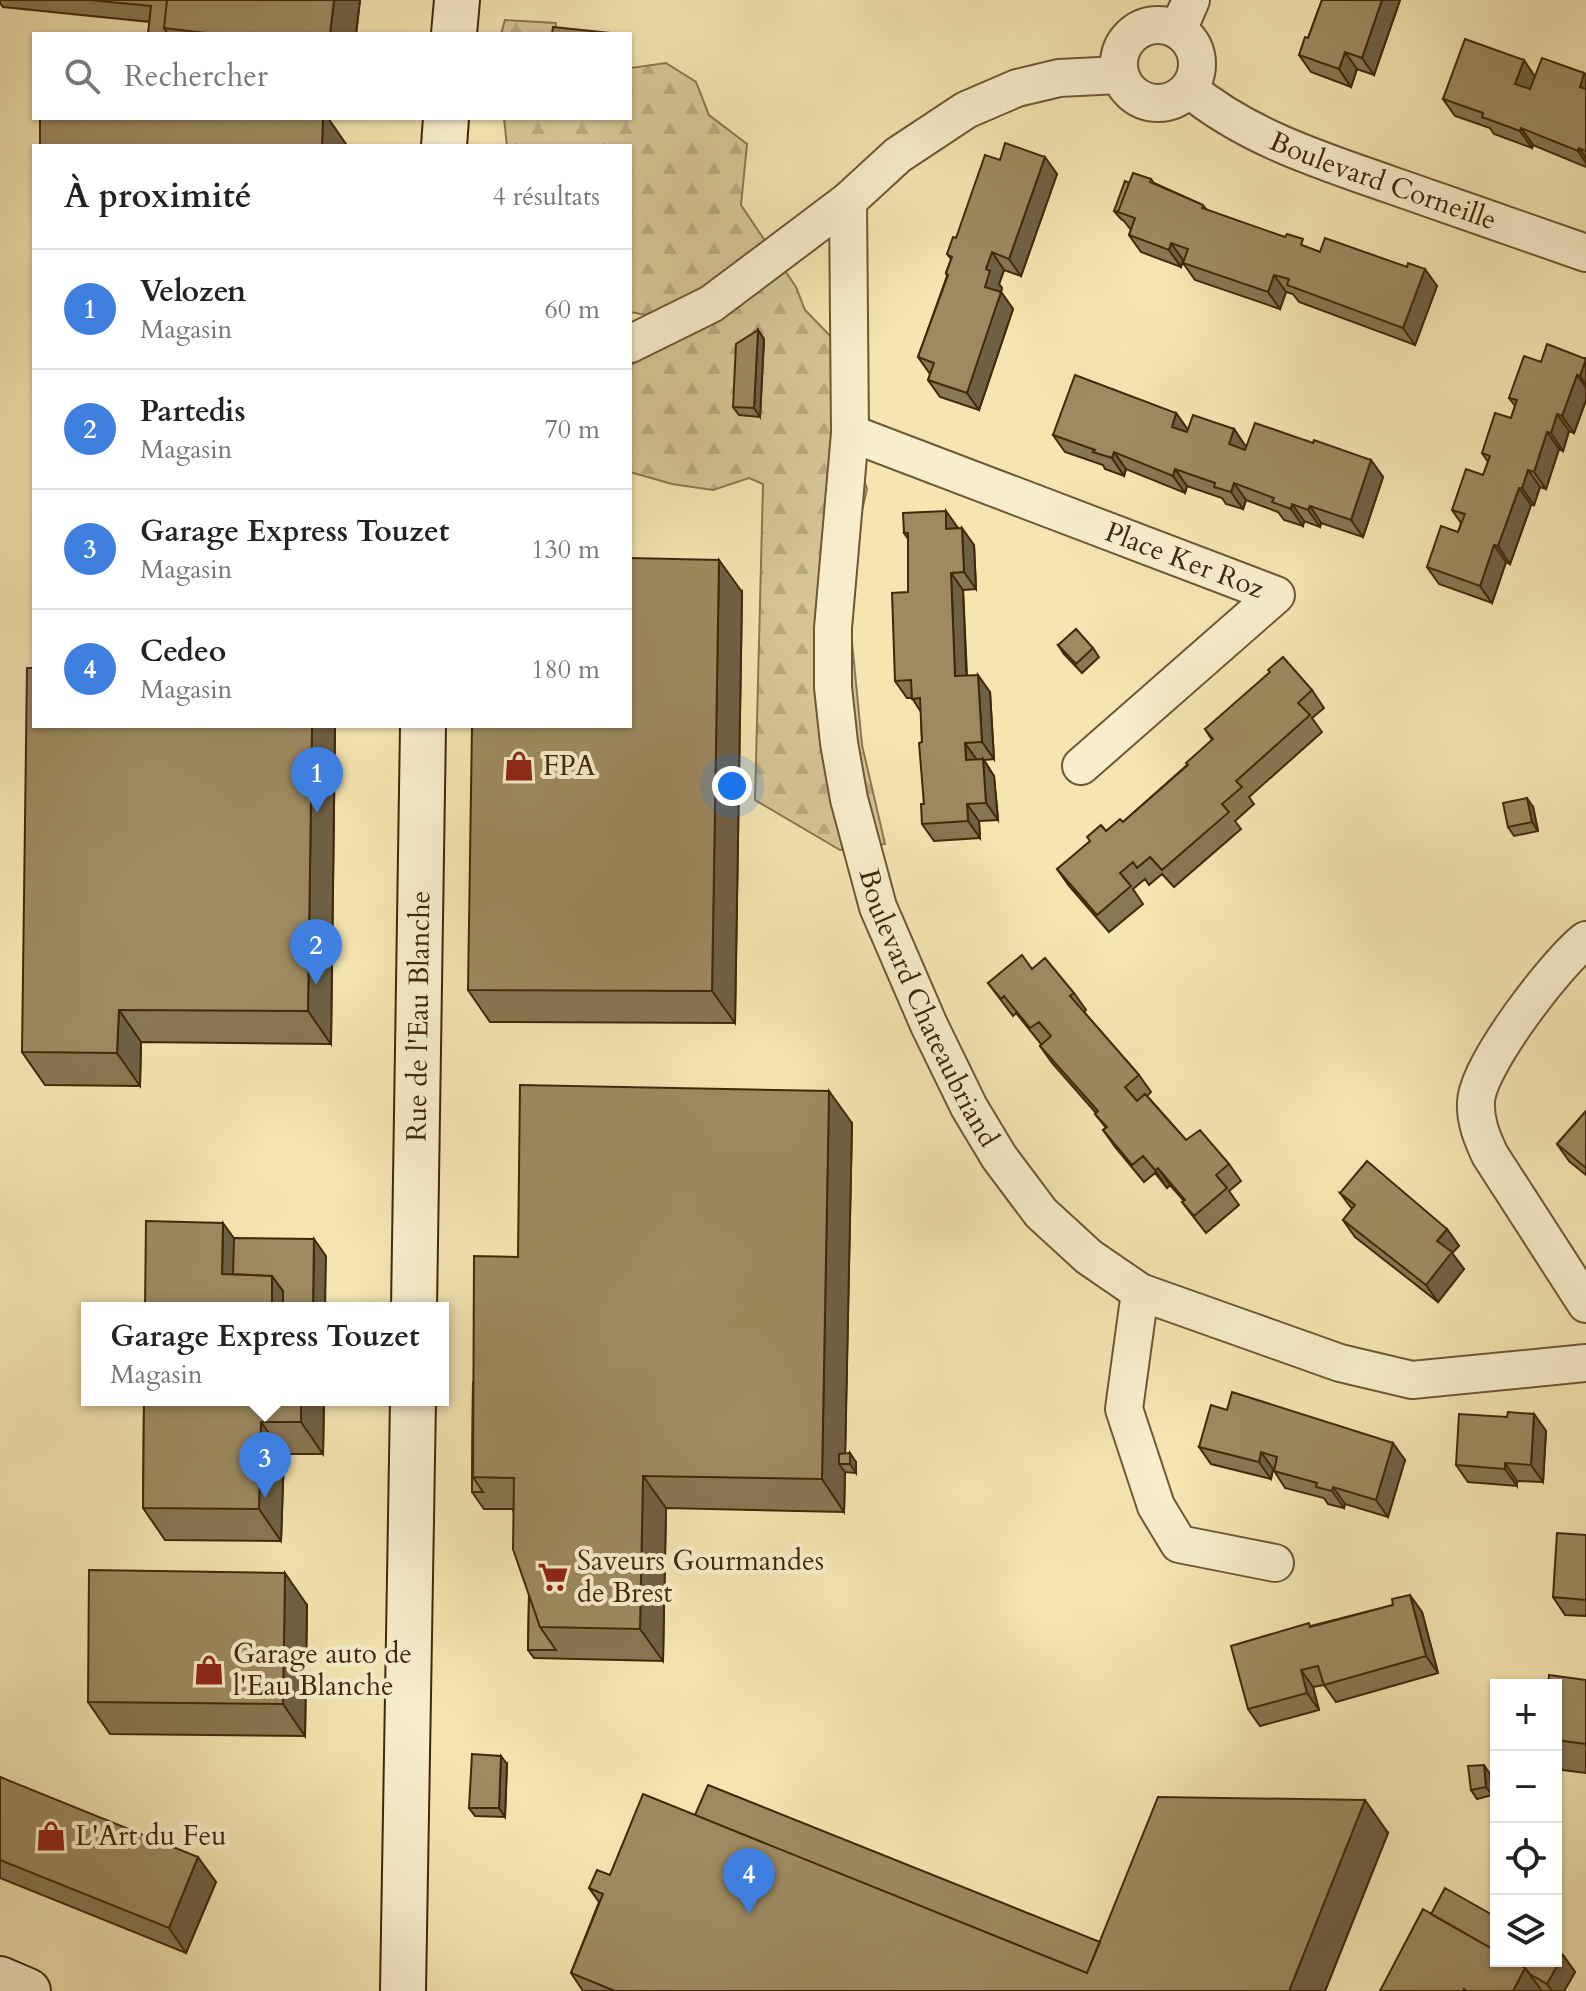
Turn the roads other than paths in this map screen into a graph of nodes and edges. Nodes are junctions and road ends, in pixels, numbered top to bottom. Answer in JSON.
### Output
{"nodes":[{"id":1,"x":457,"y":0,"type":"edge"},
{"id":2,"x":1185,"y":15,"type":"edge"},
{"id":3,"x":454,"y":32,"type":"edge"},
{"id":4,"x":1119,"y":75,"type":"junction"},
{"id":5,"x":1189,"y":89,"type":"junction"},
{"id":6,"x":446,"y":120,"type":"edge"},
{"id":7,"x":444,"y":144,"type":"edge"},
{"id":8,"x":848,"y":201,"type":"junction"},
{"id":9,"x":1586,"y":253,"type":"edge"},
{"id":10,"x":632,"y":343,"type":"edge"},
{"id":11,"x":850,"y":433,"type":"junction"},
{"id":12,"x":423,"y":728,"type":"edge"},
{"id":13,"x":1081,"y":766,"type":"dead end"},
{"id":14,"x":1586,"y":940,"type":"edge"},
{"id":15,"x":1140,"y":1292,"type":"junction"},
{"id":16,"x":414,"y":1302,"type":"edge"},
{"id":17,"x":1586,"y":1304,"type":"edge"},
{"id":18,"x":1586,"y":1363,"type":"edge"},
{"id":19,"x":413,"y":1406,"type":"edge"},
{"id":20,"x":1275,"y":1563,"type":"dead end"},
{"id":21,"x":0,"y":1979,"type":"edge"},
{"id":22,"x":28,"y":1991,"type":"edge"},
{"id":23,"x":403,"y":1991,"type":"edge"}],
"edges":[{"from":1,"to":3,"type":"street"},
{"from":2,"to":4,"type":"street"},
{"from":2,"to":5,"type":"street"},
{"from":4,"to":5,"type":"street"},
{"from":4,"to":8,"type":"street"},
{"from":5,"to":9,"type":"street","name":"Boulevard Corneille"},
{"from":6,"to":7,"type":"street"},
{"from":8,"to":10,"type":"street"},
{"from":8,"to":11,"type":"street","name":"Boulevard Chateaubriand"},
{"from":11,"to":13,"type":"street","name":"Place Ker Roz"},
{"from":11,"to":15,"type":"street","name":"Boulevard Chateaubriand"},
{"from":12,"to":16,"type":"street","name":"Rue de l'Eau Blanche"},
{"from":14,"to":17,"type":"street"},
{"from":15,"to":18,"type":"street","name":"Boulevard Chateaubriand"},
{"from":15,"to":20,"type":"street"},
{"from":19,"to":23,"type":"street"},
{"from":21,"to":22,"type":"street"}]}
